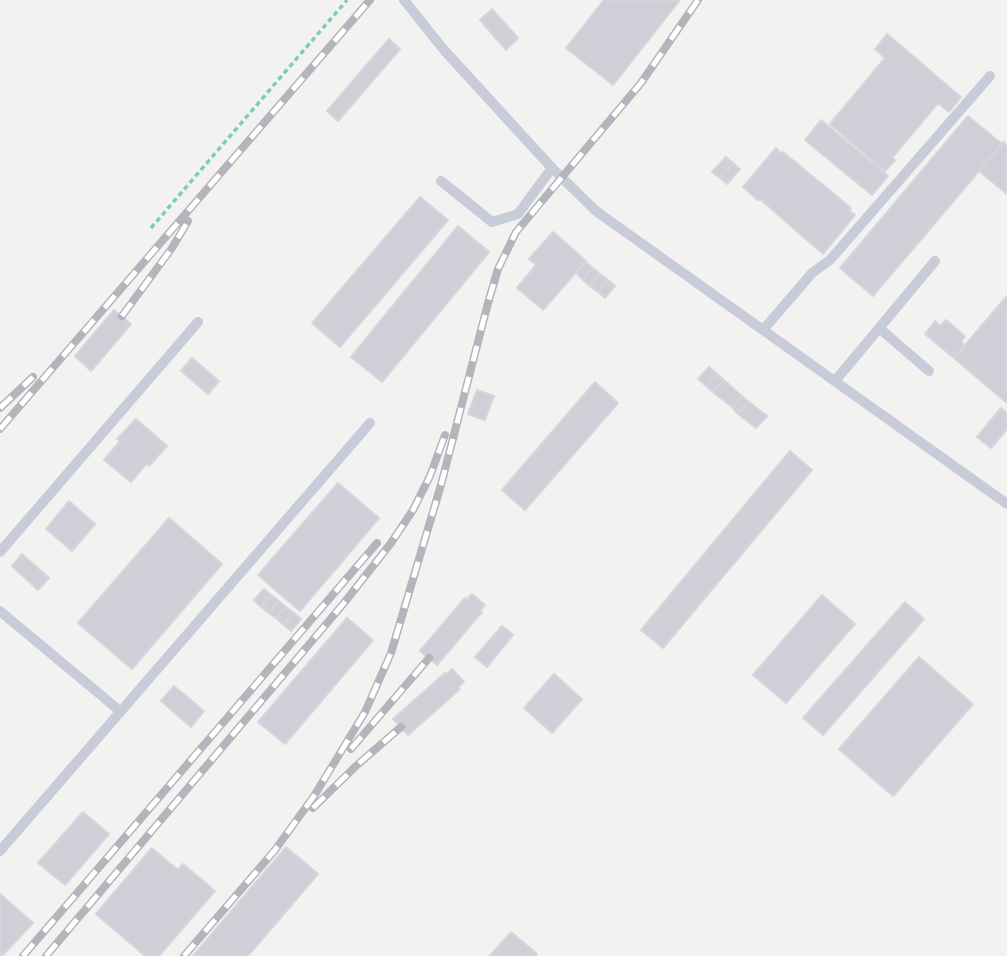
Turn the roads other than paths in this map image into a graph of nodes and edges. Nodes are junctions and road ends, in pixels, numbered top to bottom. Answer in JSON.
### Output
{"nodes":[{"id":1,"x":404,"y":0,"type":"edge"},
{"id":2,"x":990,"y":76,"type":"dead end"},
{"id":3,"x":552,"y":168,"type":"junction"},
{"id":4,"x":441,"y":181,"type":"dead end"},
{"id":5,"x":935,"y":261,"type":"dead end"},
{"id":6,"x":198,"y":322,"type":"dead end"},
{"id":7,"x":879,"y":328,"type":"junction"},
{"id":8,"x":763,"y":330,"type":"junction"},
{"id":9,"x":929,"y":371,"type":"dead end"},
{"id":10,"x":835,"y":382,"type":"junction"},
{"id":11,"x":370,"y":424,"type":"dead end"},
{"id":12,"x":1005,"y":500,"type":"edge"},
{"id":13,"x":0,"y":552,"type":"edge"},
{"id":14,"x":0,"y":611,"type":"edge"},
{"id":15,"x":120,"y":711,"type":"junction"},
{"id":16,"x":0,"y":850,"type":"edge"}],
"edges":[{"from":1,"to":3,"type":"lane"},
{"from":2,"to":8,"type":"lane"},
{"from":3,"to":4,"type":"lane"},
{"from":3,"to":8,"type":"lane"},
{"from":5,"to":7,"type":"lane"},
{"from":6,"to":13,"type":"lane"},
{"from":7,"to":9,"type":"lane"},
{"from":7,"to":10,"type":"lane"},
{"from":8,"to":10,"type":"lane"},
{"from":10,"to":12,"type":"lane"},
{"from":11,"to":15,"type":"lane"},
{"from":14,"to":15,"type":"lane"},
{"from":15,"to":16,"type":"lane"}]}
